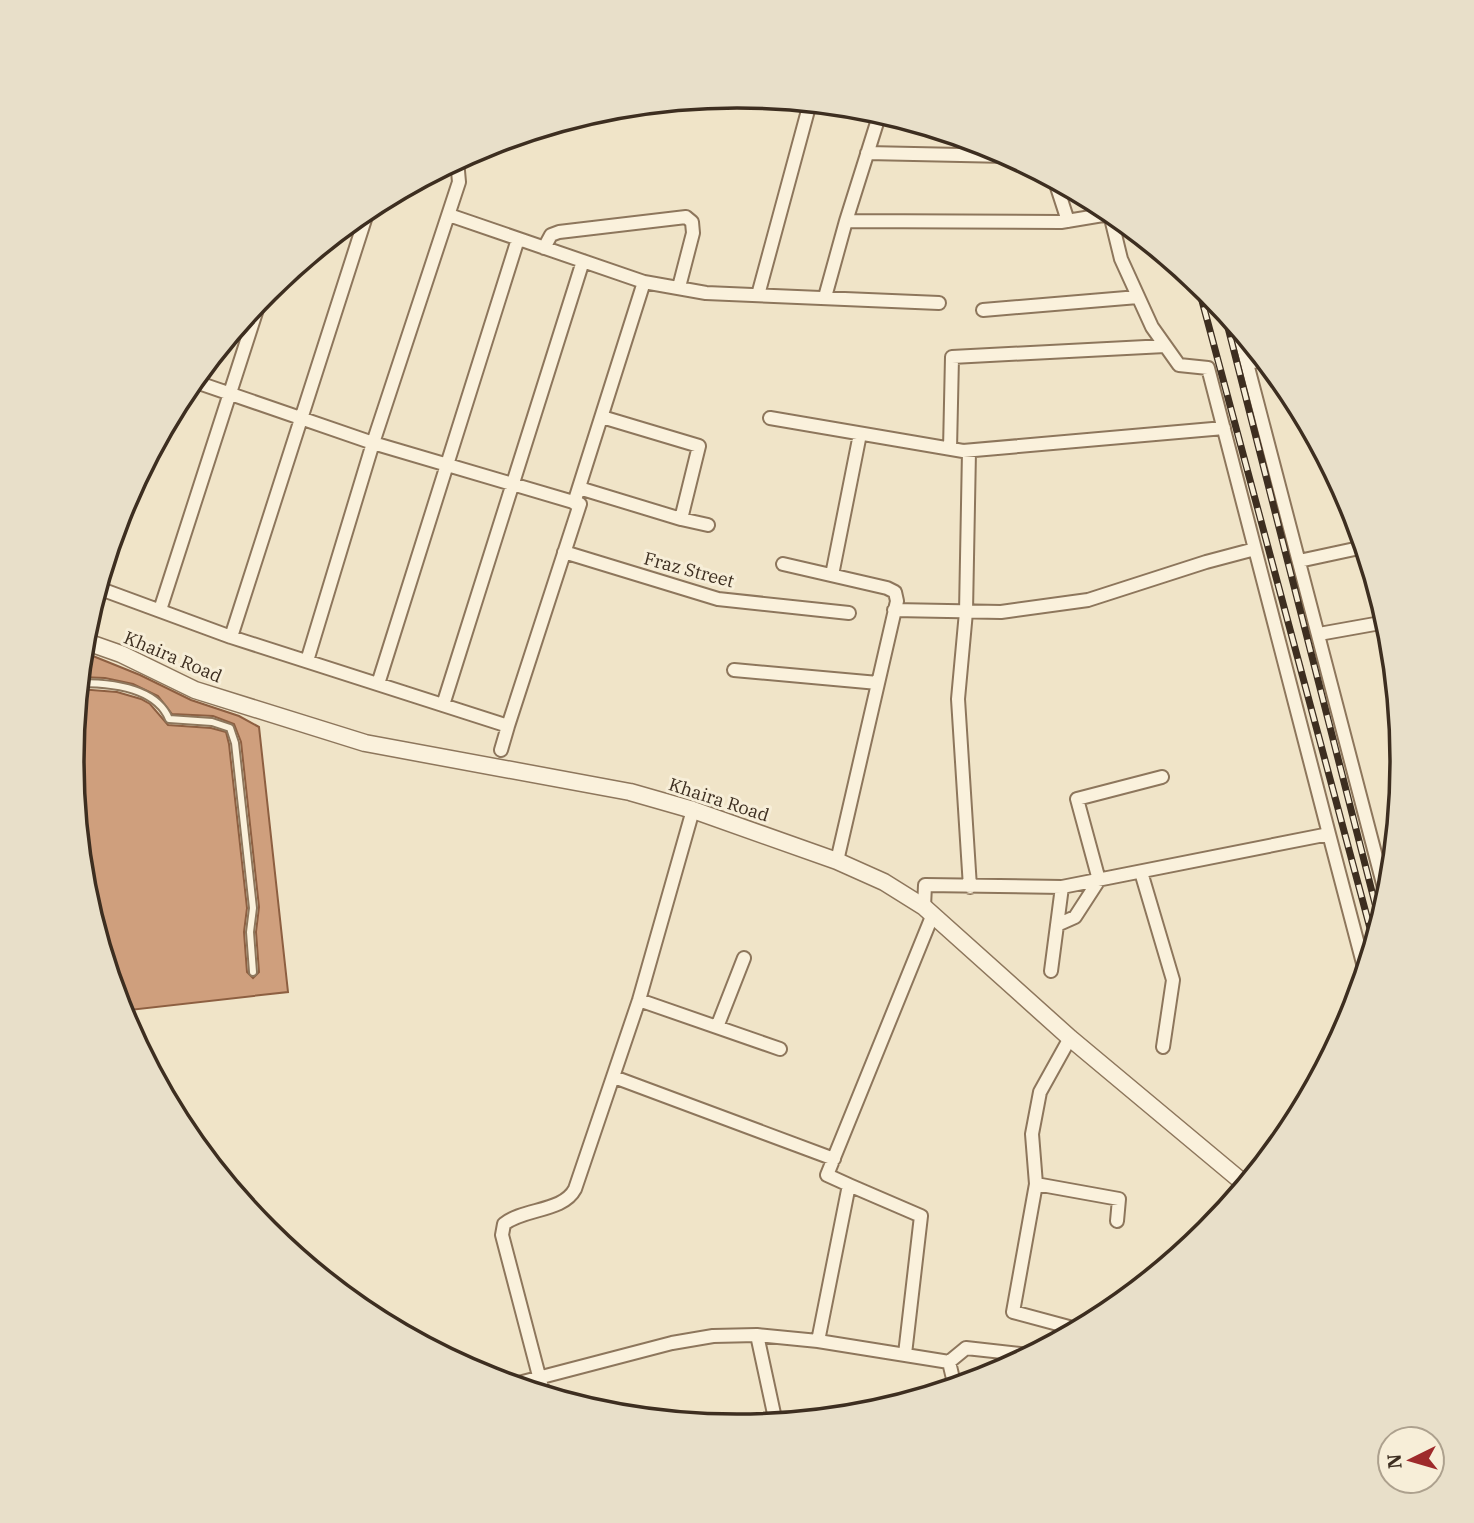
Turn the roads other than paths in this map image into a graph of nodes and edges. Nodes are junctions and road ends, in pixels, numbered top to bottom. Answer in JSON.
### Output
{"nodes":[{"id":1,"x":807,"y":113,"type":"edge"},
{"id":2,"x":876,"y":124,"type":"edge"},
{"id":3,"x":867,"y":153,"type":"junction"},
{"id":4,"x":980,"y":155,"type":"edge"},
{"id":5,"x":458,"y":171,"type":"edge"},
{"id":6,"x":1059,"y":193,"type":"edge"},
{"id":7,"x":449,"y":215,"type":"junction"},
{"id":8,"x":1094,"y":215,"type":"edge"},
{"id":9,"x":1068,"y":220,"type":"junction"},
{"id":10,"x":846,"y":221,"type":"junction"},
{"id":11,"x":363,"y":227,"type":"edge"},
{"id":12,"x":1113,"y":228,"type":"edge"},
{"id":13,"x":519,"y":239,"type":"junction"},
{"id":14,"x":544,"y":248,"type":"junction"},
{"id":15,"x":583,"y":261,"type":"junction"},
{"id":16,"x":645,"y":282,"type":"junction"},
{"id":17,"x":679,"y":287,"type":"junction"},
{"id":18,"x":758,"y":295,"type":"junction"},
{"id":19,"x":1138,"y":297,"type":"junction"},
{"id":20,"x":825,"y":298,"type":"junction"},
{"id":21,"x":939,"y":303,"type":"dead end"},
{"id":22,"x":983,"y":310,"type":"dead end"},
{"id":23,"x":252,"y":325,"type":"edge"},
{"id":24,"x":1165,"y":346,"type":"junction"},
{"id":25,"x":1244,"y":350,"type":"edge"},
{"id":26,"x":1253,"y":362,"type":"edge"},
{"id":27,"x":1247,"y":363,"type":"junction"},
{"id":28,"x":204,"y":385,"type":"edge"},
{"id":29,"x":230,"y":393,"type":"junction"},
{"id":30,"x":602,"y":417,"type":"junction"},
{"id":31,"x":770,"y":418,"type":"dead end"},
{"id":32,"x":301,"y":420,"type":"junction"},
{"id":33,"x":1224,"y":428,"type":"junction"},
{"id":34,"x":860,"y":434,"type":"junction"},
{"id":35,"x":373,"y":443,"type":"junction"},
{"id":36,"x":950,"y":449,"type":"junction"},
{"id":37,"x":969,"y":451,"type":"junction"},
{"id":38,"x":447,"y":466,"type":"junction"},
{"id":39,"x":514,"y":485,"type":"junction"},
{"id":40,"x":579,"y":488,"type":"junction"},
{"id":41,"x":575,"y":503,"type":"junction"},
{"id":42,"x":681,"y":519,"type":"junction"},
{"id":43,"x":708,"y":525,"type":"dead end"},
{"id":44,"x":1255,"y":548,"type":"junction"},
{"id":45,"x":1354,"y":549,"type":"edge"},
{"id":46,"x":564,"y":552,"type":"junction"},
{"id":47,"x":1299,"y":561,"type":"junction"},
{"id":48,"x":783,"y":564,"type":"dead end"},
{"id":49,"x":832,"y":575,"type":"junction"},
{"id":50,"x":106,"y":591,"type":"edge"},
{"id":51,"x":160,"y":610,"type":"junction"},
{"id":52,"x":894,"y":610,"type":"junction"},
{"id":53,"x":966,"y":612,"type":"junction"},
{"id":54,"x":849,"y":613,"type":"dead end"},
{"id":55,"x":1375,"y":624,"type":"edge"},
{"id":56,"x":1319,"y":635,"type":"junction"},
{"id":57,"x":232,"y":637,"type":"junction"},
{"id":58,"x":95,"y":645,"type":"edge"},
{"id":59,"x":307,"y":662,"type":"junction"},
{"id":60,"x":734,"y":670,"type":"dead end"},
{"id":61,"x":878,"y":683,"type":"junction"},
{"id":62,"x":89,"y":684,"type":"edge"},
{"id":63,"x":378,"y":684,"type":"junction"},
{"id":64,"x":443,"y":705,"type":"junction"},
{"id":65,"x":508,"y":726,"type":"junction"},
{"id":66,"x":501,"y":750,"type":"dead end"},
{"id":67,"x":1161,"y":777,"type":"dead end"},
{"id":68,"x":694,"y":810,"type":"junction"},
{"id":69,"x":1329,"y":834,"type":"junction"},
{"id":70,"x":837,"y":861,"type":"junction"},
{"id":71,"x":1141,"y":872,"type":"junction"},
{"id":72,"x":1380,"y":872,"type":"edge"},
{"id":73,"x":1099,"y":880,"type":"junction"},
{"id":74,"x":970,"y":887,"type":"junction"},
{"id":75,"x":1062,"y":887,"type":"junction"},
{"id":76,"x":928,"y":910,"type":"junction"},
{"id":77,"x":1057,"y":925,"type":"junction"},
{"id":78,"x":1361,"y":954,"type":"edge"},
{"id":79,"x":744,"y":958,"type":"dead end"},
{"id":80,"x":1051,"y":971,"type":"dead end"},
{"id":81,"x":253,"y":972,"type":"dead end"},
{"id":82,"x":639,"y":1000,"type":"junction"},
{"id":83,"x":717,"y":1027,"type":"junction"},
{"id":84,"x":1070,"y":1038,"type":"junction"},
{"id":85,"x":1163,"y":1047,"type":"dead end"},
{"id":86,"x":780,"y":1049,"type":"dead end"},
{"id":87,"x":614,"y":1077,"type":"junction"},
{"id":88,"x":834,"y":1159,"type":"junction"},
{"id":89,"x":1239,"y":1179,"type":"edge"},
{"id":90,"x":1036,"y":1184,"type":"junction"},
{"id":91,"x":849,"y":1185,"type":"junction"},
{"id":92,"x":1117,"y":1221,"type":"dead end"},
{"id":93,"x":1065,"y":1326,"type":"edge"},
{"id":94,"x":757,"y":1335,"type":"junction"},
{"id":95,"x":818,"y":1341,"type":"junction"},
{"id":96,"x":1013,"y":1353,"type":"edge"},
{"id":97,"x":905,"y":1354,"type":"junction"},
{"id":98,"x":949,"y":1362,"type":"junction"},
{"id":99,"x":540,"y":1378,"type":"junction"},
{"id":100,"x":953,"y":1378,"type":"edge"},
{"id":101,"x":529,"y":1381,"type":"edge"},
{"id":102,"x":541,"y":1384,"type":"edge"},
{"id":103,"x":774,"y":1413,"type":"edge"}],
"edges":[{"from":1,"to":18,"type":"street"},
{"from":2,"to":3,"type":"street"},
{"from":3,"to":4,"type":"street"},
{"from":3,"to":10,"type":"street"},
{"from":5,"to":7,"type":"street"},
{"from":6,"to":9,"type":"street"},
{"from":7,"to":13,"type":"street"},
{"from":7,"to":35,"type":"street"},
{"from":8,"to":9,"type":"street"},
{"from":9,"to":10,"type":"street"},
{"from":10,"to":20,"type":"street"},
{"from":11,"to":32,"type":"street"},
{"from":12,"to":19,"type":"street"},
{"from":13,"to":14,"type":"street"},
{"from":13,"to":38,"type":"street"},
{"from":14,"to":15,"type":"street"},
{"from":14,"to":17,"type":"street"},
{"from":15,"to":16,"type":"street"},
{"from":15,"to":39,"type":"street"},
{"from":16,"to":17,"type":"street"},
{"from":16,"to":30,"type":"street"},
{"from":17,"to":18,"type":"street"},
{"from":18,"to":20,"type":"street"},
{"from":19,"to":22,"type":"street"},
{"from":19,"to":24,"type":"street"},
{"from":20,"to":21,"type":"street"},
{"from":23,"to":29,"type":"street"},
{"from":24,"to":33,"type":"street"},
{"from":24,"to":36,"type":"street"},
{"from":25,"to":27,"type":"street"},
{"from":26,"to":27,"type":"street"},
{"from":27,"to":47,"type":"street"},
{"from":28,"to":29,"type":"street"},
{"from":29,"to":32,"type":"street"},
{"from":29,"to":51,"type":"street"},
{"from":30,"to":40,"type":"street"},
{"from":30,"to":42,"type":"street"},
{"from":31,"to":34,"type":"street"},
{"from":32,"to":35,"type":"street"},
{"from":32,"to":57,"type":"street"},
{"from":33,"to":37,"type":"street"},
{"from":33,"to":44,"type":"street"},
{"from":34,"to":36,"type":"street"},
{"from":34,"to":49,"type":"street"},
{"from":35,"to":38,"type":"street"},
{"from":35,"to":59,"type":"street"},
{"from":36,"to":37,"type":"street"},
{"from":37,"to":53,"type":"street"},
{"from":38,"to":39,"type":"street"},
{"from":38,"to":63,"type":"street"},
{"from":39,"to":41,"type":"street"},
{"from":39,"to":64,"type":"street"},
{"from":40,"to":41,"type":"street"},
{"from":40,"to":42,"type":"street"},
{"from":41,"to":46,"type":"street"},
{"from":42,"to":43,"type":"street"},
{"from":44,"to":53,"type":"street"},
{"from":44,"to":69,"type":"street"},
{"from":45,"to":47,"type":"street"},
{"from":46,"to":54,"type":"street","name":"Fraz Street"},
{"from":46,"to":65,"type":"street"},
{"from":47,"to":56,"type":"street"},
{"from":48,"to":49,"type":"street"},
{"from":49,"to":52,"type":"street"},
{"from":50,"to":51,"type":"street"},
{"from":51,"to":57,"type":"street"},
{"from":52,"to":53,"type":"street"},
{"from":52,"to":61,"type":"street"},
{"from":53,"to":74,"type":"street"},
{"from":55,"to":56,"type":"street"},
{"from":56,"to":72,"type":"street"},
{"from":57,"to":59,"type":"street"},
{"from":58,"to":68,"type":"street","name":"Khaira Road"},
{"from":59,"to":63,"type":"street"},
{"from":60,"to":61,"type":"street"},
{"from":61,"to":70,"type":"street"},
{"from":62,"to":81,"type":"lane"},
{"from":63,"to":64,"type":"street"},
{"from":64,"to":65,"type":"street"},
{"from":65,"to":66,"type":"street"},
{"from":67,"to":73,"type":"street"},
{"from":68,"to":70,"type":"street","name":"Khaira Road"},
{"from":68,"to":82,"type":"street"},
{"from":69,"to":71,"type":"street"},
{"from":69,"to":78,"type":"street"},
{"from":70,"to":76,"type":"street","name":"Khaira Road"},
{"from":71,"to":73,"type":"street"},
{"from":71,"to":85,"type":"street"},
{"from":73,"to":75,"type":"street"},
{"from":73,"to":77,"type":"street"},
{"from":74,"to":75,"type":"street"},
{"from":74,"to":76,"type":"street"},
{"from":75,"to":77,"type":"street"},
{"from":76,"to":84,"type":"street","name":"Khaira Road"},
{"from":76,"to":88,"type":"street"},
{"from":77,"to":80,"type":"street"},
{"from":79,"to":83,"type":"street"},
{"from":82,"to":83,"type":"street"},
{"from":82,"to":87,"type":"street"},
{"from":83,"to":86,"type":"street"},
{"from":84,"to":89,"type":"street","name":"Khaira Road"},
{"from":84,"to":90,"type":"street"},
{"from":87,"to":88,"type":"street"},
{"from":87,"to":99,"type":"street"},
{"from":88,"to":91,"type":"street"},
{"from":90,"to":92,"type":"street"},
{"from":90,"to":93,"type":"street"},
{"from":91,"to":95,"type":"street"},
{"from":91,"to":97,"type":"street"},
{"from":94,"to":95,"type":"street"},
{"from":94,"to":99,"type":"street"},
{"from":94,"to":103,"type":"street"},
{"from":95,"to":97,"type":"street"},
{"from":96,"to":98,"type":"street"},
{"from":97,"to":98,"type":"street"},
{"from":98,"to":100,"type":"street"},
{"from":99,"to":101,"type":"street"},
{"from":99,"to":102,"type":"street"}]}
